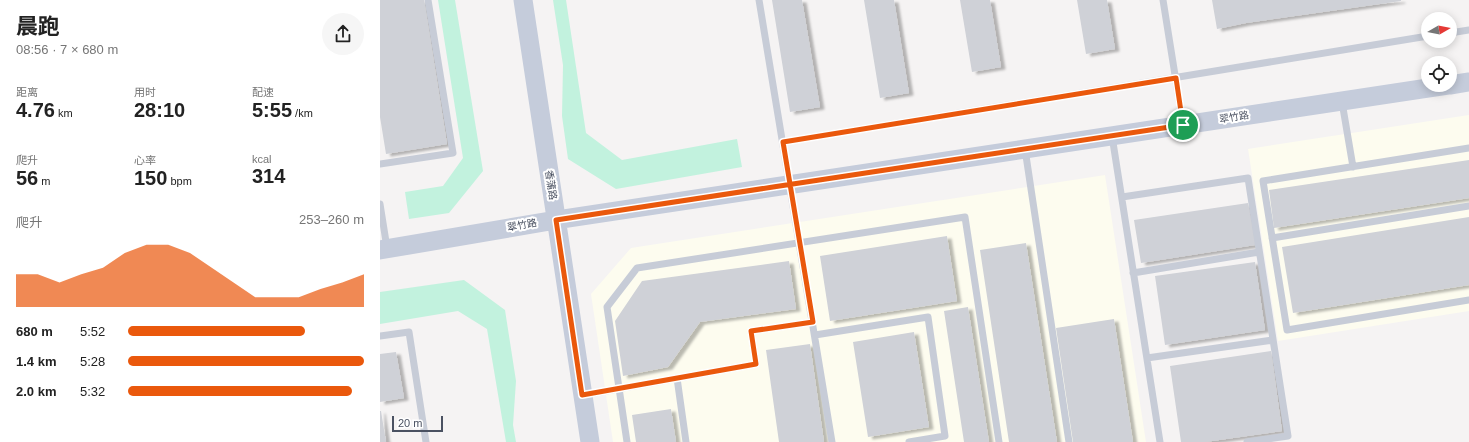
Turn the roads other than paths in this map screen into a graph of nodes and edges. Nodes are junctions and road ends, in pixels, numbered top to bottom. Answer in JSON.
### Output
{"nodes":[{"id":1,"x":428,"y":0,"type":"edge"},
{"id":2,"x":522,"y":0,"type":"edge"},
{"id":3,"x":759,"y":0,"type":"edge"},
{"id":4,"x":1163,"y":0,"type":"edge"},
{"id":5,"x":1469,"y":30,"type":"edge"},
{"id":6,"x":1457,"y":32,"type":"edge"},
{"id":7,"x":1421,"y":37,"type":"edge"},
{"id":8,"x":1176,"y":78,"type":"junction"},
{"id":9,"x":1469,"y":82,"type":"edge"},
{"id":10,"x":1457,"y":84,"type":"edge"},
{"id":11,"x":1421,"y":89,"type":"edge"},
{"id":12,"x":1342,"y":101,"type":"junction"},
{"id":13,"x":1183,"y":125,"type":"junction"},
{"id":14,"x":1112,"y":136,"type":"junction"},
{"id":15,"x":783,"y":142,"type":"junction"},
{"id":16,"x":1469,"y":148,"type":"edge"},
{"id":17,"x":1025,"y":149,"type":"junction"},
{"id":18,"x":380,"y":164,"type":"edge"},
{"id":19,"x":1352,"y":167,"type":"junction"},
{"id":20,"x":791,"y":184,"type":"junction"},
{"id":21,"x":1122,"y":197,"type":"junction"},
{"id":22,"x":380,"y":204,"type":"edge"},
{"id":23,"x":1469,"y":206,"type":"edge"},
{"id":24,"x":556,"y":220,"type":"junction"},
{"id":25,"x":1272,"y":238,"type":"junction"},
{"id":26,"x":800,"y":243,"type":"junction"},
{"id":27,"x":384,"y":249,"type":"edge"},
{"id":28,"x":1259,"y":252,"type":"junction"},
{"id":29,"x":1134,"y":273,"type":"junction"},
{"id":30,"x":1469,"y":300,"type":"edge"},
{"id":31,"x":813,"y":322,"type":"junction"},
{"id":32,"x":815,"y":335,"type":"junction"},
{"id":33,"x":380,"y":336,"type":"edge"},
{"id":34,"x":1273,"y":340,"type":"junction"},
{"id":35,"x":1147,"y":358,"type":"junction"},
{"id":36,"x":677,"y":378,"type":"junction"},
{"id":37,"x":619,"y":388,"type":"junction"},
{"id":38,"x":582,"y":395,"type":"junction"},
{"id":39,"x":426,"y":442,"type":"edge"},
{"id":40,"x":590,"y":442,"type":"edge"},
{"id":41,"x":627,"y":442,"type":"edge"},
{"id":42,"x":686,"y":442,"type":"edge"},
{"id":43,"x":832,"y":442,"type":"edge"},
{"id":44,"x":909,"y":442,"type":"edge"},
{"id":45,"x":999,"y":442,"type":"edge"},
{"id":46,"x":1069,"y":442,"type":"edge"},
{"id":47,"x":1160,"y":442,"type":"edge"},
{"id":48,"x":1247,"y":442,"type":"edge"}],
"edges":[{"from":1,"to":18,"type":"lane"},
{"from":2,"to":24,"type":"street","name":"香蒲路"},
{"from":3,"to":15,"type":"lane"},
{"from":4,"to":8,"type":"lane"},
{"from":5,"to":6,"type":"lane"},
{"from":7,"to":8,"type":"lane"},
{"from":8,"to":13,"type":"lane"},
{"from":8,"to":15,"type":"lane"},
{"from":9,"to":10,"type":"street","name":"翠竹路"},
{"from":11,"to":12,"type":"street","name":"翠竹路"},
{"from":12,"to":13,"type":"street","name":"翠竹路"},
{"from":12,"to":19,"type":"lane"},
{"from":13,"to":14,"type":"street","name":"翠竹路"},
{"from":14,"to":17,"type":"street","name":"翠竹路"},
{"from":14,"to":21,"type":"lane"},
{"from":15,"to":20,"type":"lane"},
{"from":16,"to":19,"type":"lane"},
{"from":17,"to":20,"type":"street","name":"翠竹路"},
{"from":17,"to":46,"type":"lane"},
{"from":19,"to":25,"type":"lane"},
{"from":20,"to":24,"type":"street","name":"翠竹路"},
{"from":20,"to":26,"type":"lane"},
{"from":21,"to":28,"type":"lane"},
{"from":21,"to":29,"type":"lane"},
{"from":22,"to":27,"type":"lane"},
{"from":23,"to":25,"type":"lane"},
{"from":24,"to":27,"type":"street","name":"翠竹路"},
{"from":24,"to":38,"type":"street","name":"香蒲路"},
{"from":25,"to":30,"type":"lane"},
{"from":26,"to":31,"type":"lane"},
{"from":26,"to":37,"type":"lane"},
{"from":26,"to":45,"type":"lane"},
{"from":28,"to":29,"type":"lane"},
{"from":28,"to":34,"type":"lane"},
{"from":29,"to":35,"type":"lane"},
{"from":31,"to":32,"type":"lane"},
{"from":31,"to":36,"type":"lane"},
{"from":32,"to":43,"type":"lane"},
{"from":32,"to":44,"type":"lane"},
{"from":33,"to":39,"type":"lane"},
{"from":34,"to":35,"type":"lane"},
{"from":34,"to":48,"type":"lane"},
{"from":35,"to":47,"type":"lane"},
{"from":36,"to":37,"type":"lane"},
{"from":36,"to":42,"type":"lane"},
{"from":37,"to":38,"type":"lane"},
{"from":37,"to":41,"type":"lane"},
{"from":38,"to":40,"type":"street","name":"香蒲路"}]}
